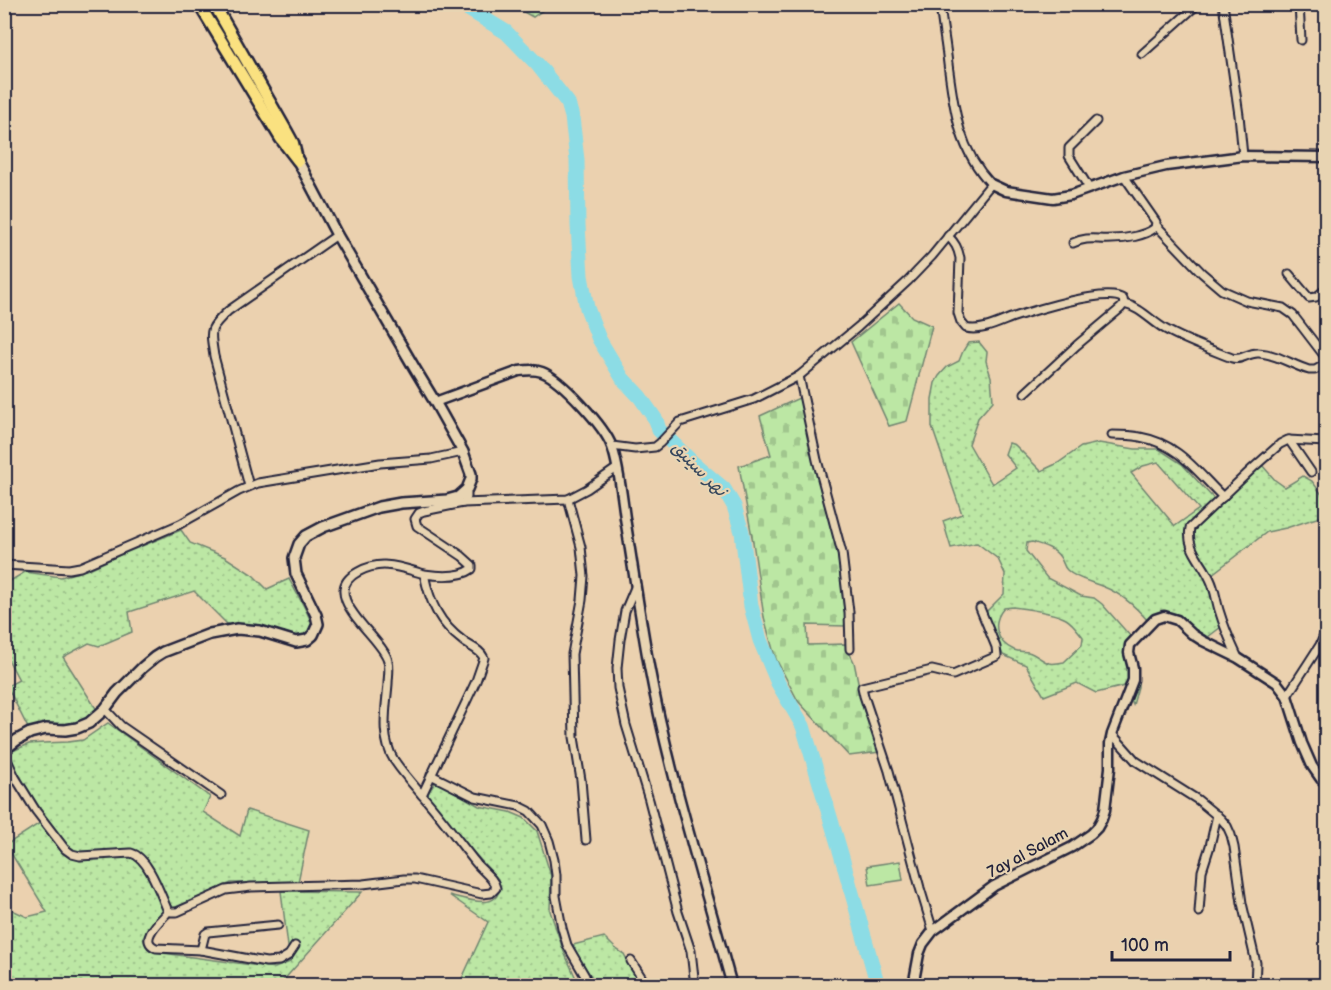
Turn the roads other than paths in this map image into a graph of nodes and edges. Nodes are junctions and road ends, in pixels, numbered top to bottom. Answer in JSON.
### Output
{"nodes":[{"id":1,"x":199,"y":4,"type":"edge"},
{"id":2,"x":214,"y":4,"type":"edge"},
{"id":3,"x":940,"y":4,"type":"edge"},
{"id":4,"x":1198,"y":4,"type":"edge"},
{"id":5,"x":1223,"y":4,"type":"edge"},
{"id":6,"x":1299,"y":4,"type":"edge"},
{"id":7,"x":1301,"y":40,"type":"dead end"},
{"id":8,"x":1142,"y":54,"type":"dead end"},
{"id":9,"x":1096,"y":121,"type":"dead end"},
{"id":10,"x":1243,"y":156,"type":"junction"},
{"id":11,"x":1326,"y":158,"type":"edge"},
{"id":12,"x":298,"y":161,"type":"junction"},
{"id":13,"x":1124,"y":176,"type":"junction"},
{"id":14,"x":991,"y":184,"type":"junction"},
{"id":15,"x":1089,"y":188,"type":"junction"},
{"id":16,"x":1156,"y":225,"type":"junction"},
{"id":17,"x":337,"y":235,"type":"junction"},
{"id":18,"x":948,"y":236,"type":"junction"},
{"id":19,"x":1073,"y":243,"type":"dead end"},
{"id":20,"x":1288,"y":274,"type":"dead end"},
{"id":21,"x":1326,"y":289,"type":"edge"},
{"id":22,"x":1124,"y":304,"type":"junction"},
{"id":23,"x":1326,"y":358,"type":"edge"},
{"id":24,"x":1326,"y":364,"type":"edge"},
{"id":25,"x":799,"y":376,"type":"junction"},
{"id":26,"x":1025,"y":393,"type":"dead end"},
{"id":27,"x":435,"y":402,"type":"junction"},
{"id":28,"x":1112,"y":435,"type":"dead end"},
{"id":29,"x":1289,"y":440,"type":"junction"},
{"id":30,"x":1326,"y":442,"type":"edge"},
{"id":31,"x":612,"y":446,"type":"junction"},
{"id":32,"x":463,"y":452,"type":"junction"},
{"id":33,"x":617,"y":468,"type":"junction"},
{"id":34,"x":1311,"y":472,"type":"dead end"},
{"id":35,"x":249,"y":486,"type":"junction"},
{"id":36,"x":468,"y":489,"type":"junction"},
{"id":37,"x":1223,"y":497,"type":"junction"},
{"id":38,"x":568,"y":499,"type":"junction"},
{"id":39,"x":463,"y":503,"type":"junction"},
{"id":40,"x":4,"y":565,"type":"edge"},
{"id":41,"x":424,"y":574,"type":"junction"},
{"id":42,"x":636,"y":585,"type":"junction"},
{"id":43,"x":980,"y":608,"type":"dead end"},
{"id":44,"x":1326,"y":631,"type":"edge"},
{"id":45,"x":850,"y":649,"type":"dead end"},
{"id":46,"x":1238,"y":658,"type":"junction"},
{"id":47,"x":1287,"y":696,"type":"junction"},
{"id":48,"x":105,"y":709,"type":"junction"},
{"id":49,"x":1112,"y":734,"type":"junction"},
{"id":50,"x":4,"y":751,"type":"edge"},
{"id":51,"x":1316,"y":772,"type":"junction"},
{"id":52,"x":1326,"y":774,"type":"edge"},
{"id":53,"x":431,"y":775,"type":"junction"},
{"id":54,"x":1326,"y":783,"type":"edge"},
{"id":55,"x":221,"y":795,"type":"dead end"},
{"id":56,"x":422,"y":795,"type":"junction"},
{"id":57,"x":1217,"y":815,"type":"junction"},
{"id":58,"x":586,"y":840,"type":"dead end"},
{"id":59,"x":169,"y":911,"type":"junction"},
{"id":60,"x":1199,"y":912,"type":"dead end"},
{"id":61,"x":278,"y":925,"type":"dead end"},
{"id":62,"x":933,"y":931,"type":"junction"},
{"id":63,"x":295,"y":946,"type":"dead end"},
{"id":64,"x":201,"y":950,"type":"junction"},
{"id":65,"x":632,"y":961,"type":"dead end"},
{"id":66,"x":585,"y":976,"type":"dead end"},
{"id":67,"x":647,"y":986,"type":"edge"},
{"id":68,"x":696,"y":986,"type":"edge"},
{"id":69,"x":732,"y":986,"type":"edge"},
{"id":70,"x":913,"y":986,"type":"edge"},
{"id":71,"x":1255,"y":986,"type":"edge"}],
"edges":[{"from":1,"to":12,"type":"main road"},
{"from":2,"to":12,"type":"main road"},
{"from":3,"to":14,"type":"street"},
{"from":4,"to":8,"type":"street"},
{"from":5,"to":10,"type":"street"},
{"from":6,"to":7,"type":"street"},
{"from":9,"to":15,"type":"street"},
{"from":10,"to":11,"type":"street"},
{"from":10,"to":13,"type":"street"},
{"from":12,"to":17,"type":"main road"},
{"from":13,"to":15,"type":"street"},
{"from":13,"to":16,"type":"street"},
{"from":14,"to":15,"type":"street"},
{"from":14,"to":18,"type":"street"},
{"from":16,"to":19,"type":"street"},
{"from":16,"to":23,"type":"street"},
{"from":17,"to":27,"type":"main road"},
{"from":17,"to":35,"type":"street"},
{"from":18,"to":22,"type":"street"},
{"from":18,"to":25,"type":"street"},
{"from":20,"to":21,"type":"street"},
{"from":22,"to":24,"type":"street"},
{"from":22,"to":26,"type":"street"},
{"from":25,"to":31,"type":"street"},
{"from":25,"to":45,"type":"street"},
{"from":27,"to":31,"type":"street"},
{"from":27,"to":32,"type":"main road"},
{"from":28,"to":37,"type":"street"},
{"from":29,"to":30,"type":"street"},
{"from":29,"to":34,"type":"street"},
{"from":29,"to":37,"type":"street"},
{"from":31,"to":33,"type":"street"},
{"from":32,"to":35,"type":"street"},
{"from":32,"to":36,"type":"main road"},
{"from":33,"to":38,"type":"street"},
{"from":33,"to":42,"type":"street"},
{"from":35,"to":40,"type":"street"},
{"from":36,"to":39,"type":"street"},
{"from":36,"to":48,"type":"main road"},
{"from":37,"to":46,"type":"street"},
{"from":38,"to":39,"type":"street"},
{"from":38,"to":58,"type":"street"},
{"from":39,"to":41,"type":"street"},
{"from":41,"to":53,"type":"street"},
{"from":41,"to":56,"type":"street"},
{"from":42,"to":68,"type":"street"},
{"from":42,"to":69,"type":"street"},
{"from":43,"to":62,"type":"street"},
{"from":44,"to":47,"type":"street"},
{"from":46,"to":47,"type":"street","name":"7ay al Salam"},
{"from":46,"to":49,"type":"street","name":"7ay al Salam"},
{"from":47,"to":51,"type":"street","name":"7ay al Salam"},
{"from":48,"to":50,"type":"main road"},
{"from":48,"to":55,"type":"street"},
{"from":49,"to":57,"type":"street"},
{"from":49,"to":62,"type":"street","name":"7ay al Salam"},
{"from":50,"to":59,"type":"street"},
{"from":51,"to":52,"type":"street"},
{"from":51,"to":54,"type":"street","name":"7ay al Salam"},
{"from":53,"to":56,"type":"street"},
{"from":53,"to":66,"type":"street"},
{"from":56,"to":59,"type":"street"},
{"from":57,"to":60,"type":"street"},
{"from":57,"to":71,"type":"street"},
{"from":59,"to":64,"type":"street"},
{"from":61,"to":64,"type":"street"},
{"from":62,"to":70,"type":"street","name":"7ay al Salam"},
{"from":63,"to":64,"type":"street"},
{"from":65,"to":67,"type":"street"}]}
